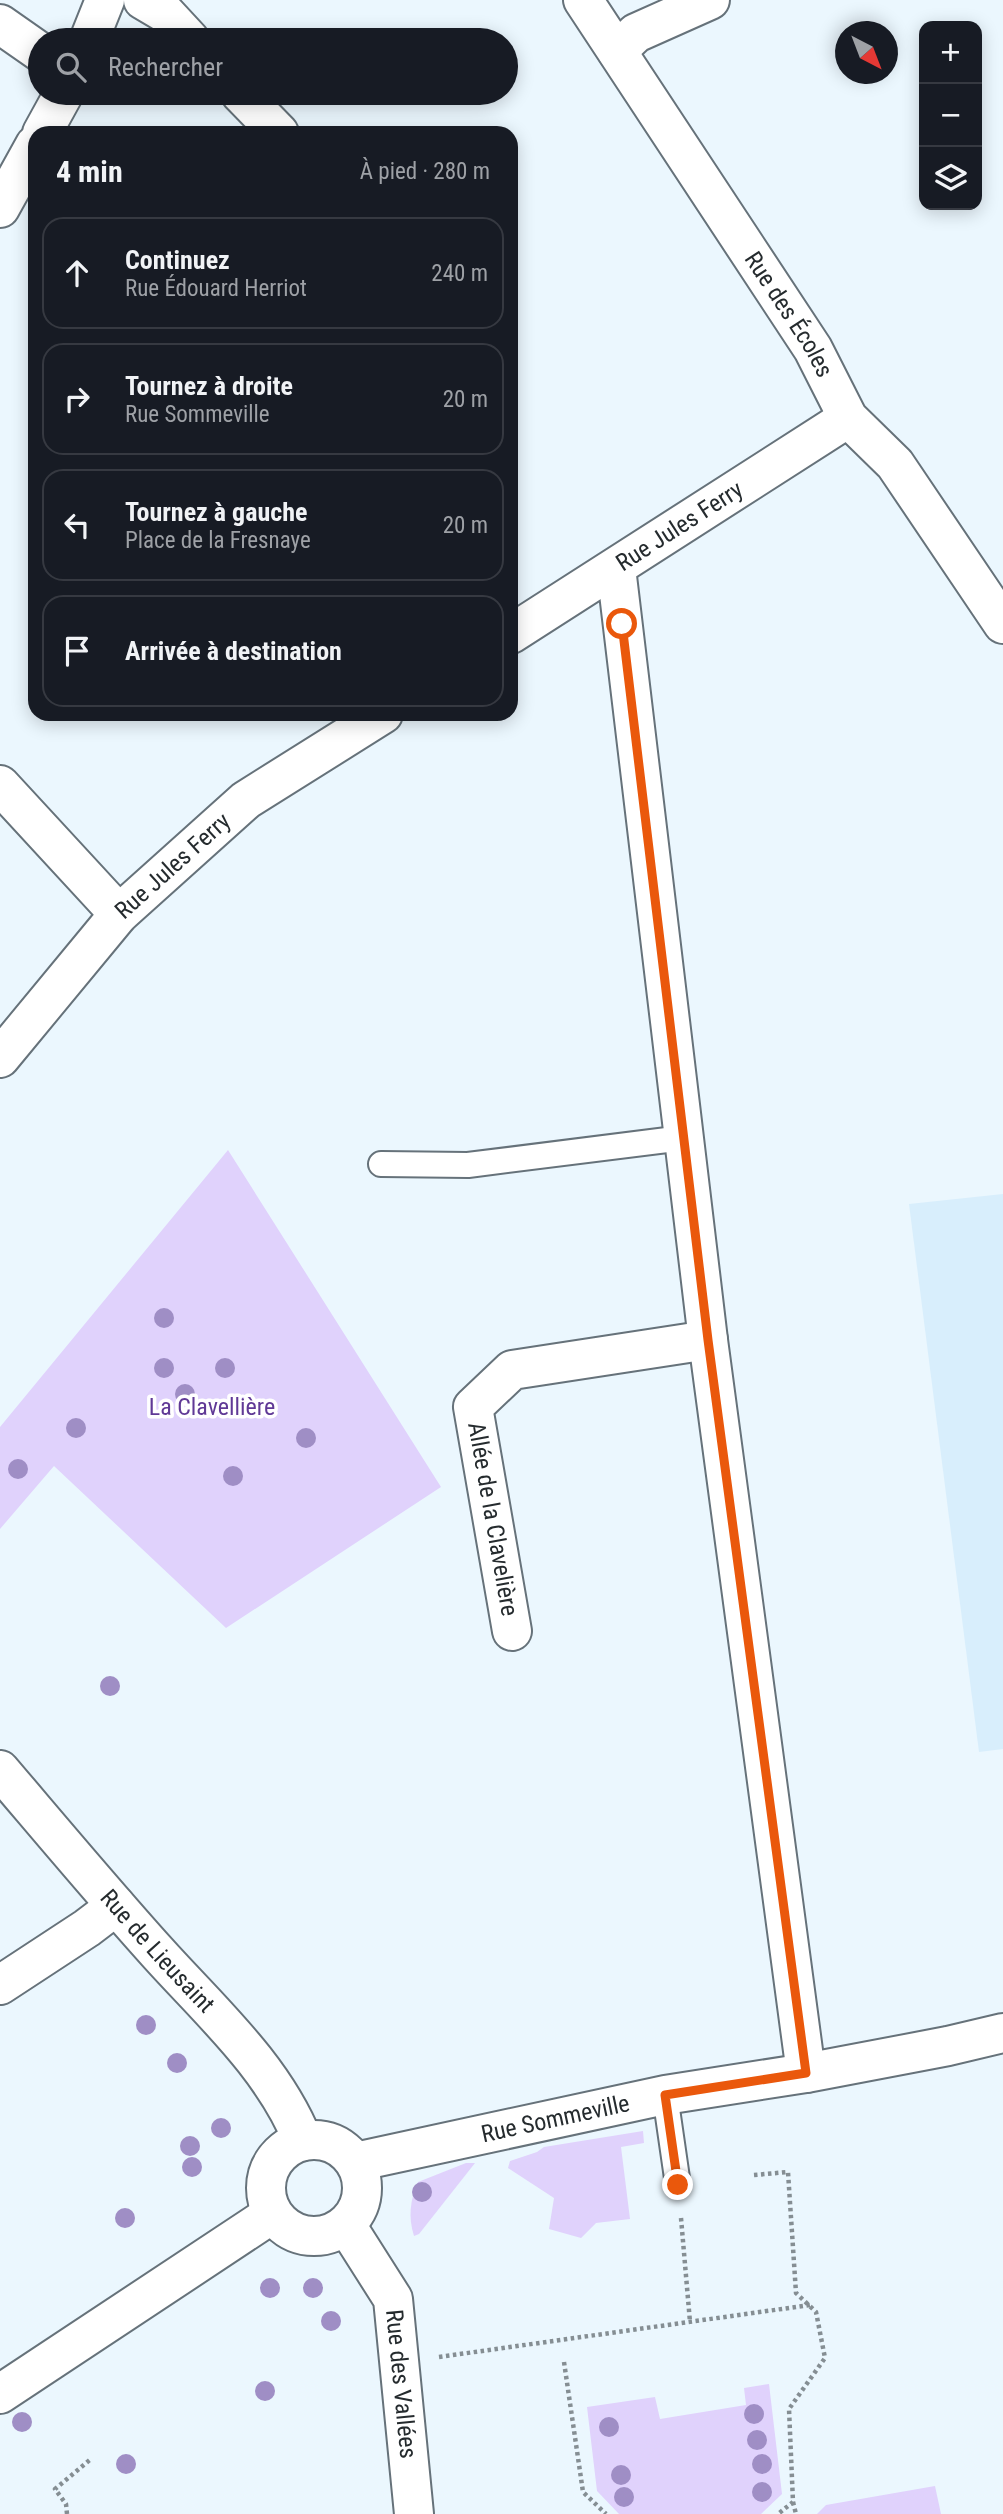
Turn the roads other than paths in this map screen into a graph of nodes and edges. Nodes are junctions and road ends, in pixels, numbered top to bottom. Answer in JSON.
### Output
{"nodes":[{"id":1,"x":105,"y":0,"type":"edge"},
{"id":2,"x":143,"y":0,"type":"edge"},
{"id":3,"x":583,"y":0,"type":"edge"},
{"id":4,"x":710,"y":0,"type":"edge"},
{"id":5,"x":0,"y":24,"type":"edge"},
{"id":6,"x":94,"y":28,"type":"edge"},
{"id":7,"x":178,"y":28,"type":"edge"},
{"id":8,"x":28,"y":44,"type":"edge"},
{"id":9,"x":617,"y":51,"type":"junction"},
{"id":10,"x":57,"y":105,"type":"edge"},
{"id":11,"x":252,"y":105,"type":"edge"},
{"id":12,"x":46,"y":126,"type":"edge"},
{"id":13,"x":272,"y":126,"type":"edge"},
{"id":14,"x":28,"y":158,"type":"edge"},
{"id":15,"x":0,"y":208,"type":"edge"},
{"id":16,"x":848,"y":418,"type":"junction"},
{"id":17,"x":616,"y":568,"type":"junction"},
{"id":18,"x":1003,"y":624,"type":"edge"},
{"id":19,"x":518,"y":630,"type":"edge"},
{"id":20,"x":372,"y":721,"type":"edge"},
{"id":21,"x":0,"y":785,"type":"edge"},
{"id":22,"x":119,"y":914,"type":"junction"},
{"id":23,"x":0,"y":1058,"type":"edge"},
{"id":24,"x":683,"y":1138,"type":"junction"},
{"id":25,"x":381,"y":1164,"type":"dead end"},
{"id":26,"x":708,"y":1340,"type":"junction"},
{"id":27,"x":512,"y":1631,"type":"dead end"},
{"id":28,"x":0,"y":1770,"type":"edge"},
{"id":29,"x":116,"y":1906,"type":"junction"},
{"id":30,"x":0,"y":1985,"type":"edge"},
{"id":31,"x":1003,"y":2033,"type":"edge"},
{"id":32,"x":806,"y":2073,"type":"junction"},
{"id":33,"x":665,"y":2095,"type":"junction"},
{"id":34,"x":303,"y":2141,"type":"junction"},
{"id":35,"x":355,"y":2162,"type":"junction"},
{"id":36,"x":678,"y":2185,"type":"road end"},
{"id":37,"x":272,"y":2214,"type":"junction"},
{"id":38,"x":346,"y":2225,"type":"junction"},
{"id":39,"x":0,"y":2394,"type":"edge"},
{"id":40,"x":414,"y":2514,"type":"edge"}],
"edges":[{"from":1,"to":6,"type":"street"},
{"from":2,"to":7,"type":"street"},
{"from":3,"to":9,"type":"street","name":"Rue des Écoles"},
{"from":4,"to":9,"type":"street"},
{"from":5,"to":8,"type":"street"},
{"from":9,"to":16,"type":"street","name":"Rue des Écoles"},
{"from":10,"to":12,"type":"street"},
{"from":11,"to":13,"type":"street"},
{"from":14,"to":15,"type":"street"},
{"from":16,"to":17,"type":"street","name":"Rue Jules Ferry"},
{"from":16,"to":18,"type":"street","name":"Rue des Écoles"},
{"from":17,"to":19,"type":"street","name":"Rue Jules Ferry"},
{"from":17,"to":24,"type":"street"},
{"from":20,"to":22,"type":"street","name":"Rue Jules Ferry"},
{"from":21,"to":22,"type":"street"},
{"from":22,"to":23,"type":"street","name":"Rue Jules Ferry"},
{"from":24,"to":25,"type":"lane"},
{"from":24,"to":26,"type":"street"},
{"from":26,"to":27,"type":"street","name":"Allée de la Clavelière"},
{"from":26,"to":32,"type":"street"},
{"from":28,"to":29,"type":"street","name":"Rue de Lieusaint"},
{"from":29,"to":30,"type":"street"},
{"from":29,"to":34,"type":"street","name":"Rue de Lieusaint"},
{"from":31,"to":32,"type":"street","name":"Rue Sommeville"},
{"from":32,"to":33,"type":"street","name":"Rue Sommeville"},
{"from":33,"to":35,"type":"street","name":"Rue Sommeville"},
{"from":33,"to":36,"type":"lane"},
{"from":34,"to":35,"type":"street"},
{"from":34,"to":37,"type":"street"},
{"from":35,"to":38,"type":"street"},
{"from":37,"to":38,"type":"street"},
{"from":37,"to":39,"type":"street"},
{"from":38,"to":40,"type":"street","name":"Rue des Vallées"}]}
